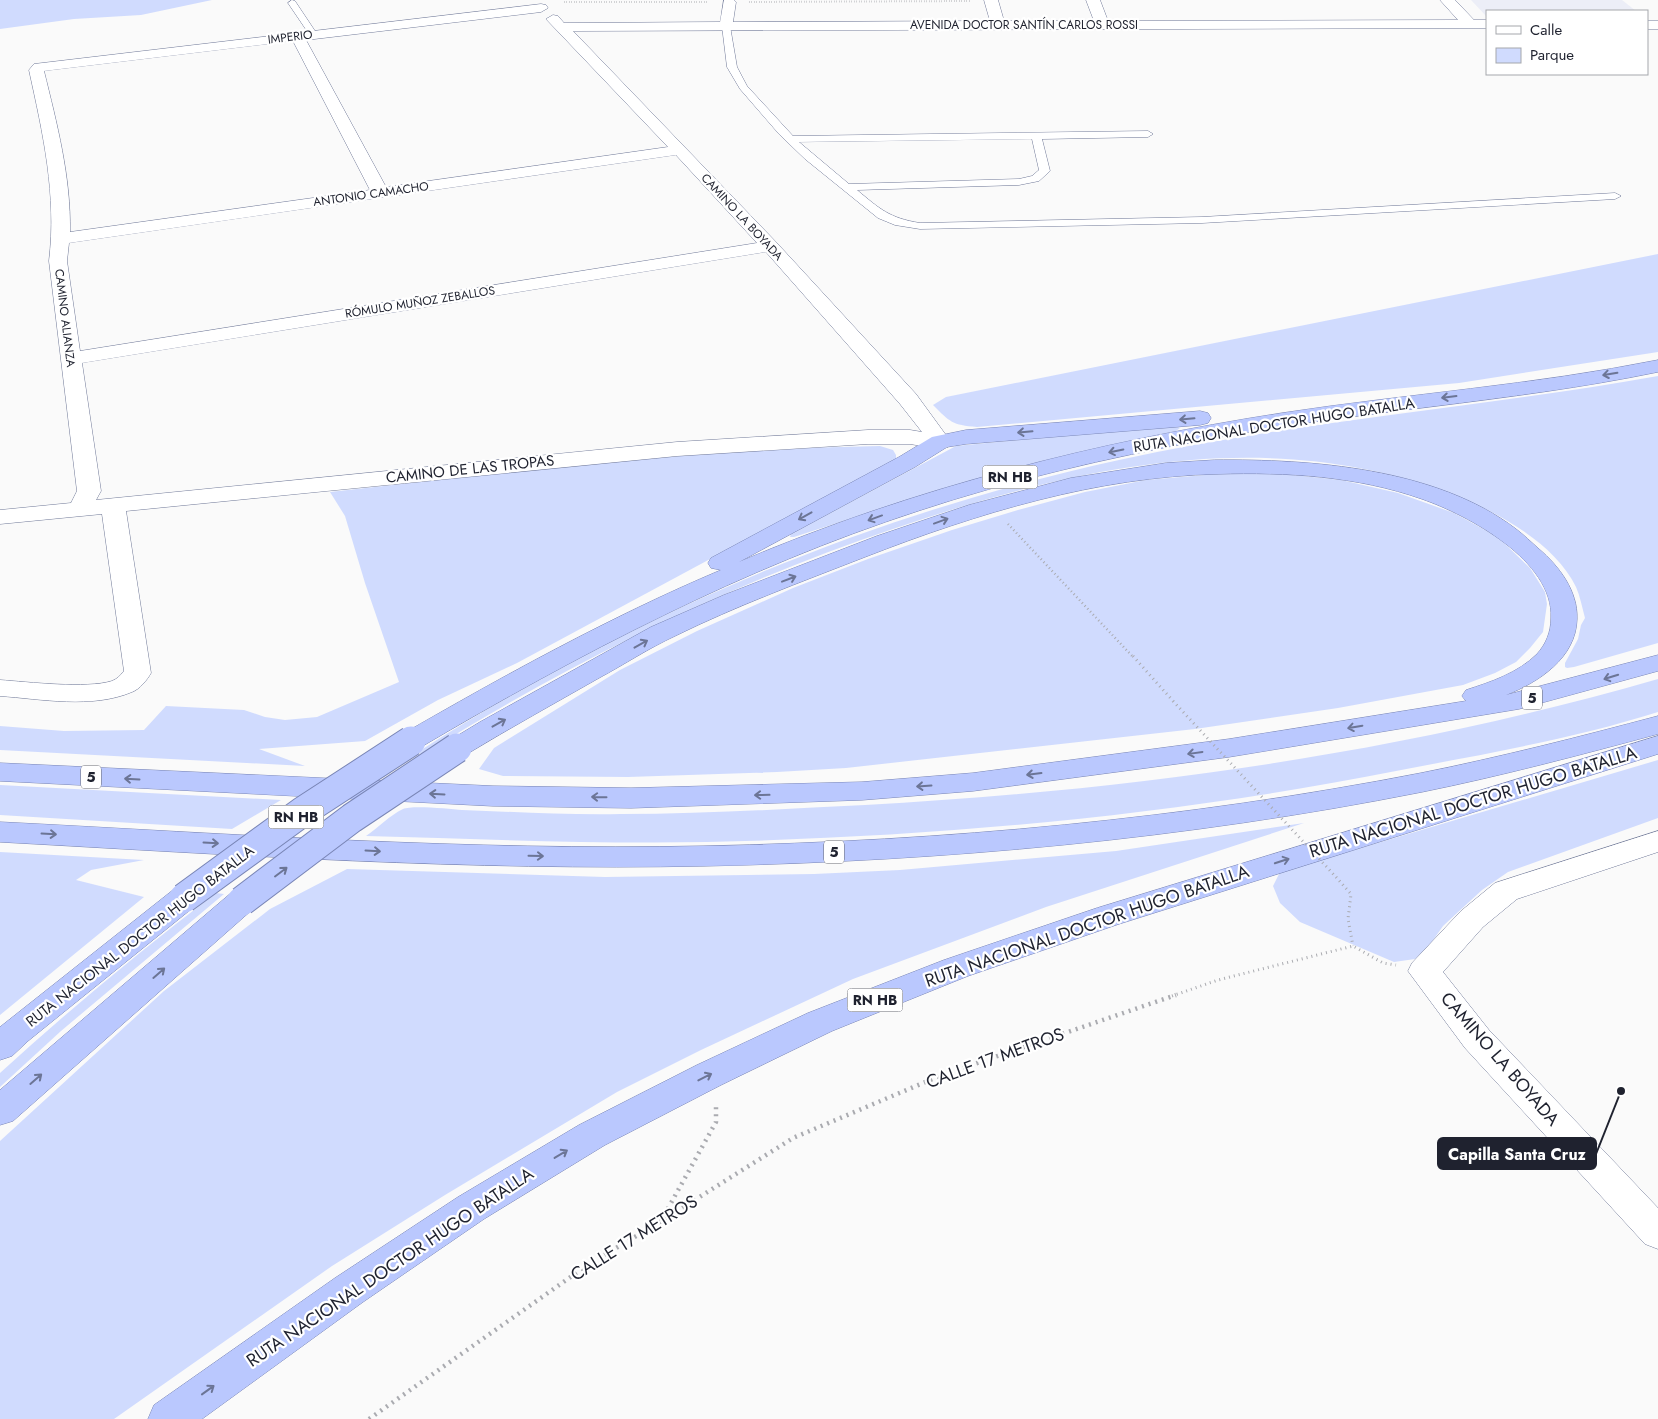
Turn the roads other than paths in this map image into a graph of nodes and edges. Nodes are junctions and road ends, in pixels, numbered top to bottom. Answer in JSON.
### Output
{"nodes":[{"id":1,"x":991,"y":0,"type":"edge"},
{"id":2,"x":1093,"y":0,"type":"edge"},
{"id":3,"x":1447,"y":0,"type":"edge"},
{"id":4,"x":729,"y":2,"type":"road end"},
{"id":5,"x":292,"y":3,"type":"dead end"},
{"id":6,"x":537,"y":3,"type":"edge"},
{"id":7,"x":445,"y":6,"type":"dead end"},
{"id":8,"x":455,"y":18,"type":"junction"},
{"id":9,"x":1470,"y":24,"type":"junction"},
{"id":10,"x":1486,"y":24,"type":"edge"},
{"id":11,"x":998,"y":25,"type":"junction"},
{"id":12,"x":1102,"y":25,"type":"junction"},
{"id":13,"x":726,"y":26,"type":"junction"},
{"id":14,"x":560,"y":27,"type":"junction"},
{"id":15,"x":313,"y":34,"type":"junction"},
{"id":16,"x":297,"y":36,"type":"junction"},
{"id":17,"x":39,"y":67,"type":"joint"},
{"id":18,"x":1148,"y":134,"type":"dead end"},
{"id":19,"x":1036,"y":135,"type":"junction"},
{"id":20,"x":790,"y":139,"type":"junction"},
{"id":21,"x":680,"y":150,"type":"junction"},
{"id":22,"x":846,"y":187,"type":"junction"},
{"id":23,"x":380,"y":193,"type":"junction"},
{"id":24,"x":1615,"y":196,"type":"dead end"},
{"id":25,"x":62,"y":239,"type":"junction"},
{"id":26,"x":770,"y":246,"type":"junction"},
{"id":27,"x":70,"y":359,"type":"junction"},
{"id":28,"x":1658,"y":366,"type":"edge"},
{"id":29,"x":1341,"y":411,"type":"junction"},
{"id":30,"x":940,"y":442,"type":"junction"},
{"id":31,"x":113,"y":505,"type":"junction"},
{"id":32,"x":80,"y":509,"type":"junction"},
{"id":33,"x":0,"y":517,"type":"edge"},
{"id":34,"x":657,"y":608,"type":"junction"},
{"id":35,"x":1658,"y":663,"type":"edge"},
{"id":36,"x":0,"y":688,"type":"edge"},
{"id":37,"x":1403,"y":719,"type":"junction"},
{"id":38,"x":1658,"y":725,"type":"edge"},
{"id":39,"x":1658,"y":745,"type":"edge"},
{"id":40,"x":0,"y":772,"type":"edge"},
{"id":41,"x":0,"y":832,"type":"edge"},
{"id":42,"x":1658,"y":841,"type":"edge"},
{"id":43,"x":0,"y":1047,"type":"edge"},
{"id":44,"x":0,"y":1111,"type":"edge"},
{"id":45,"x":1658,"y":1233,"type":"edge"},
{"id":46,"x":169,"y":1419,"type":"edge"}],
"edges":[{"from":1,"to":11,"type":"street"},
{"from":2,"to":12,"type":"street"},
{"from":3,"to":9,"type":"street"},
{"from":4,"to":13,"type":"street"},
{"from":5,"to":15,"type":"lane"},
{"from":6,"to":8,"type":"street","name":"IMPERIO"},
{"from":6,"to":14,"type":"street","name":"CAMINO LA BOYADA"},
{"from":7,"to":8,"type":"street"},
{"from":8,"to":15,"type":"street","name":"IMPERIO"},
{"from":9,"to":10,"type":"street","name":"AVENIDA DOCTOR SANTÍN CARLOS ROSSI"},
{"from":9,"to":12,"type":"street","name":"AVENIDA DOCTOR SANTÍN CARLOS ROSSI"},
{"from":11,"to":12,"type":"street","name":"AVENIDA DOCTOR SANTÍN CARLOS ROSSI"},
{"from":11,"to":13,"type":"street","name":"AVENIDA DOCTOR SANTÍN CARLOS ROSSI"},
{"from":13,"to":14,"type":"street","name":"AVENIDA DOCTOR SANTÍN CARLOS ROSSI"},
{"from":13,"to":20,"type":"lane"},
{"from":14,"to":21,"type":"street","name":"CAMINO LA BOYADA"},
{"from":15,"to":16,"type":"street","name":"IMPERIO"},
{"from":16,"to":17,"type":"street","name":"IMPERIO"},
{"from":16,"to":23,"type":"street"},
{"from":17,"to":25,"type":"street","name":"CAMINO ALIANZA"},
{"from":18,"to":19,"type":"lane"},
{"from":19,"to":20,"type":"lane"},
{"from":19,"to":22,"type":"lane"},
{"from":20,"to":22,"type":"lane"},
{"from":21,"to":23,"type":"street","name":"ANTONIO CAMACHO"},
{"from":21,"to":26,"type":"street","name":"CAMINO LA BOYADA"},
{"from":22,"to":24,"type":"lane"},
{"from":23,"to":25,"type":"street","name":"ANTONIO CAMACHO"},
{"from":25,"to":27,"type":"street","name":"CAMINO ALIANZA"},
{"from":26,"to":27,"type":"street","name":"RÓMULO MUÑOZ ZEBALLOS"},
{"from":26,"to":30,"type":"street","name":"CAMINO LA BOYADA"},
{"from":27,"to":32,"type":"street","name":"CAMINO ALIANZA"},
{"from":28,"to":29,"type":"highway","name":"RUTA NACIONAL DOCTOR HUGO BATALLA","number":"RN HB","one_way":true},
{"from":29,"to":30,"type":"highway","one_way":true},
{"from":29,"to":34,"type":"highway","name":"RUTA NACIONAL DOCTOR HUGO BATALLA","number":"RN HB","one_way":true},
{"from":30,"to":31,"type":"street","name":"CAMINO DE LAS TROPAS"},
{"from":30,"to":34,"type":"highway","one_way":true},
{"from":31,"to":32,"type":"street","name":"CAMINO DE LAS TROPAS"},
{"from":31,"to":36,"type":"street"},
{"from":32,"to":33,"type":"street","name":"CAMINO DE LAS TROPAS"},
{"from":34,"to":43,"type":"highway","name":"RUTA NACIONAL DOCTOR HUGO BATALLA","number":"RN HB","bridge":true},
{"from":35,"to":37,"type":"highway","number":"5","one_way":true},
{"from":37,"to":40,"type":"highway","number":"5","one_way":true},
{"from":44,"to":37,"type":"highway","one_way":true,"bridge":true},
{"from":41,"to":38,"type":"highway","number":"5","one_way":true},
{"from":46,"to":39,"type":"highway","name":"RUTA NACIONAL DOCTOR HUGO BATALLA","number":"RN HB","one_way":true},
{"from":42,"to":45,"type":"street","name":"CAMINO LA BOYADA"}]}
